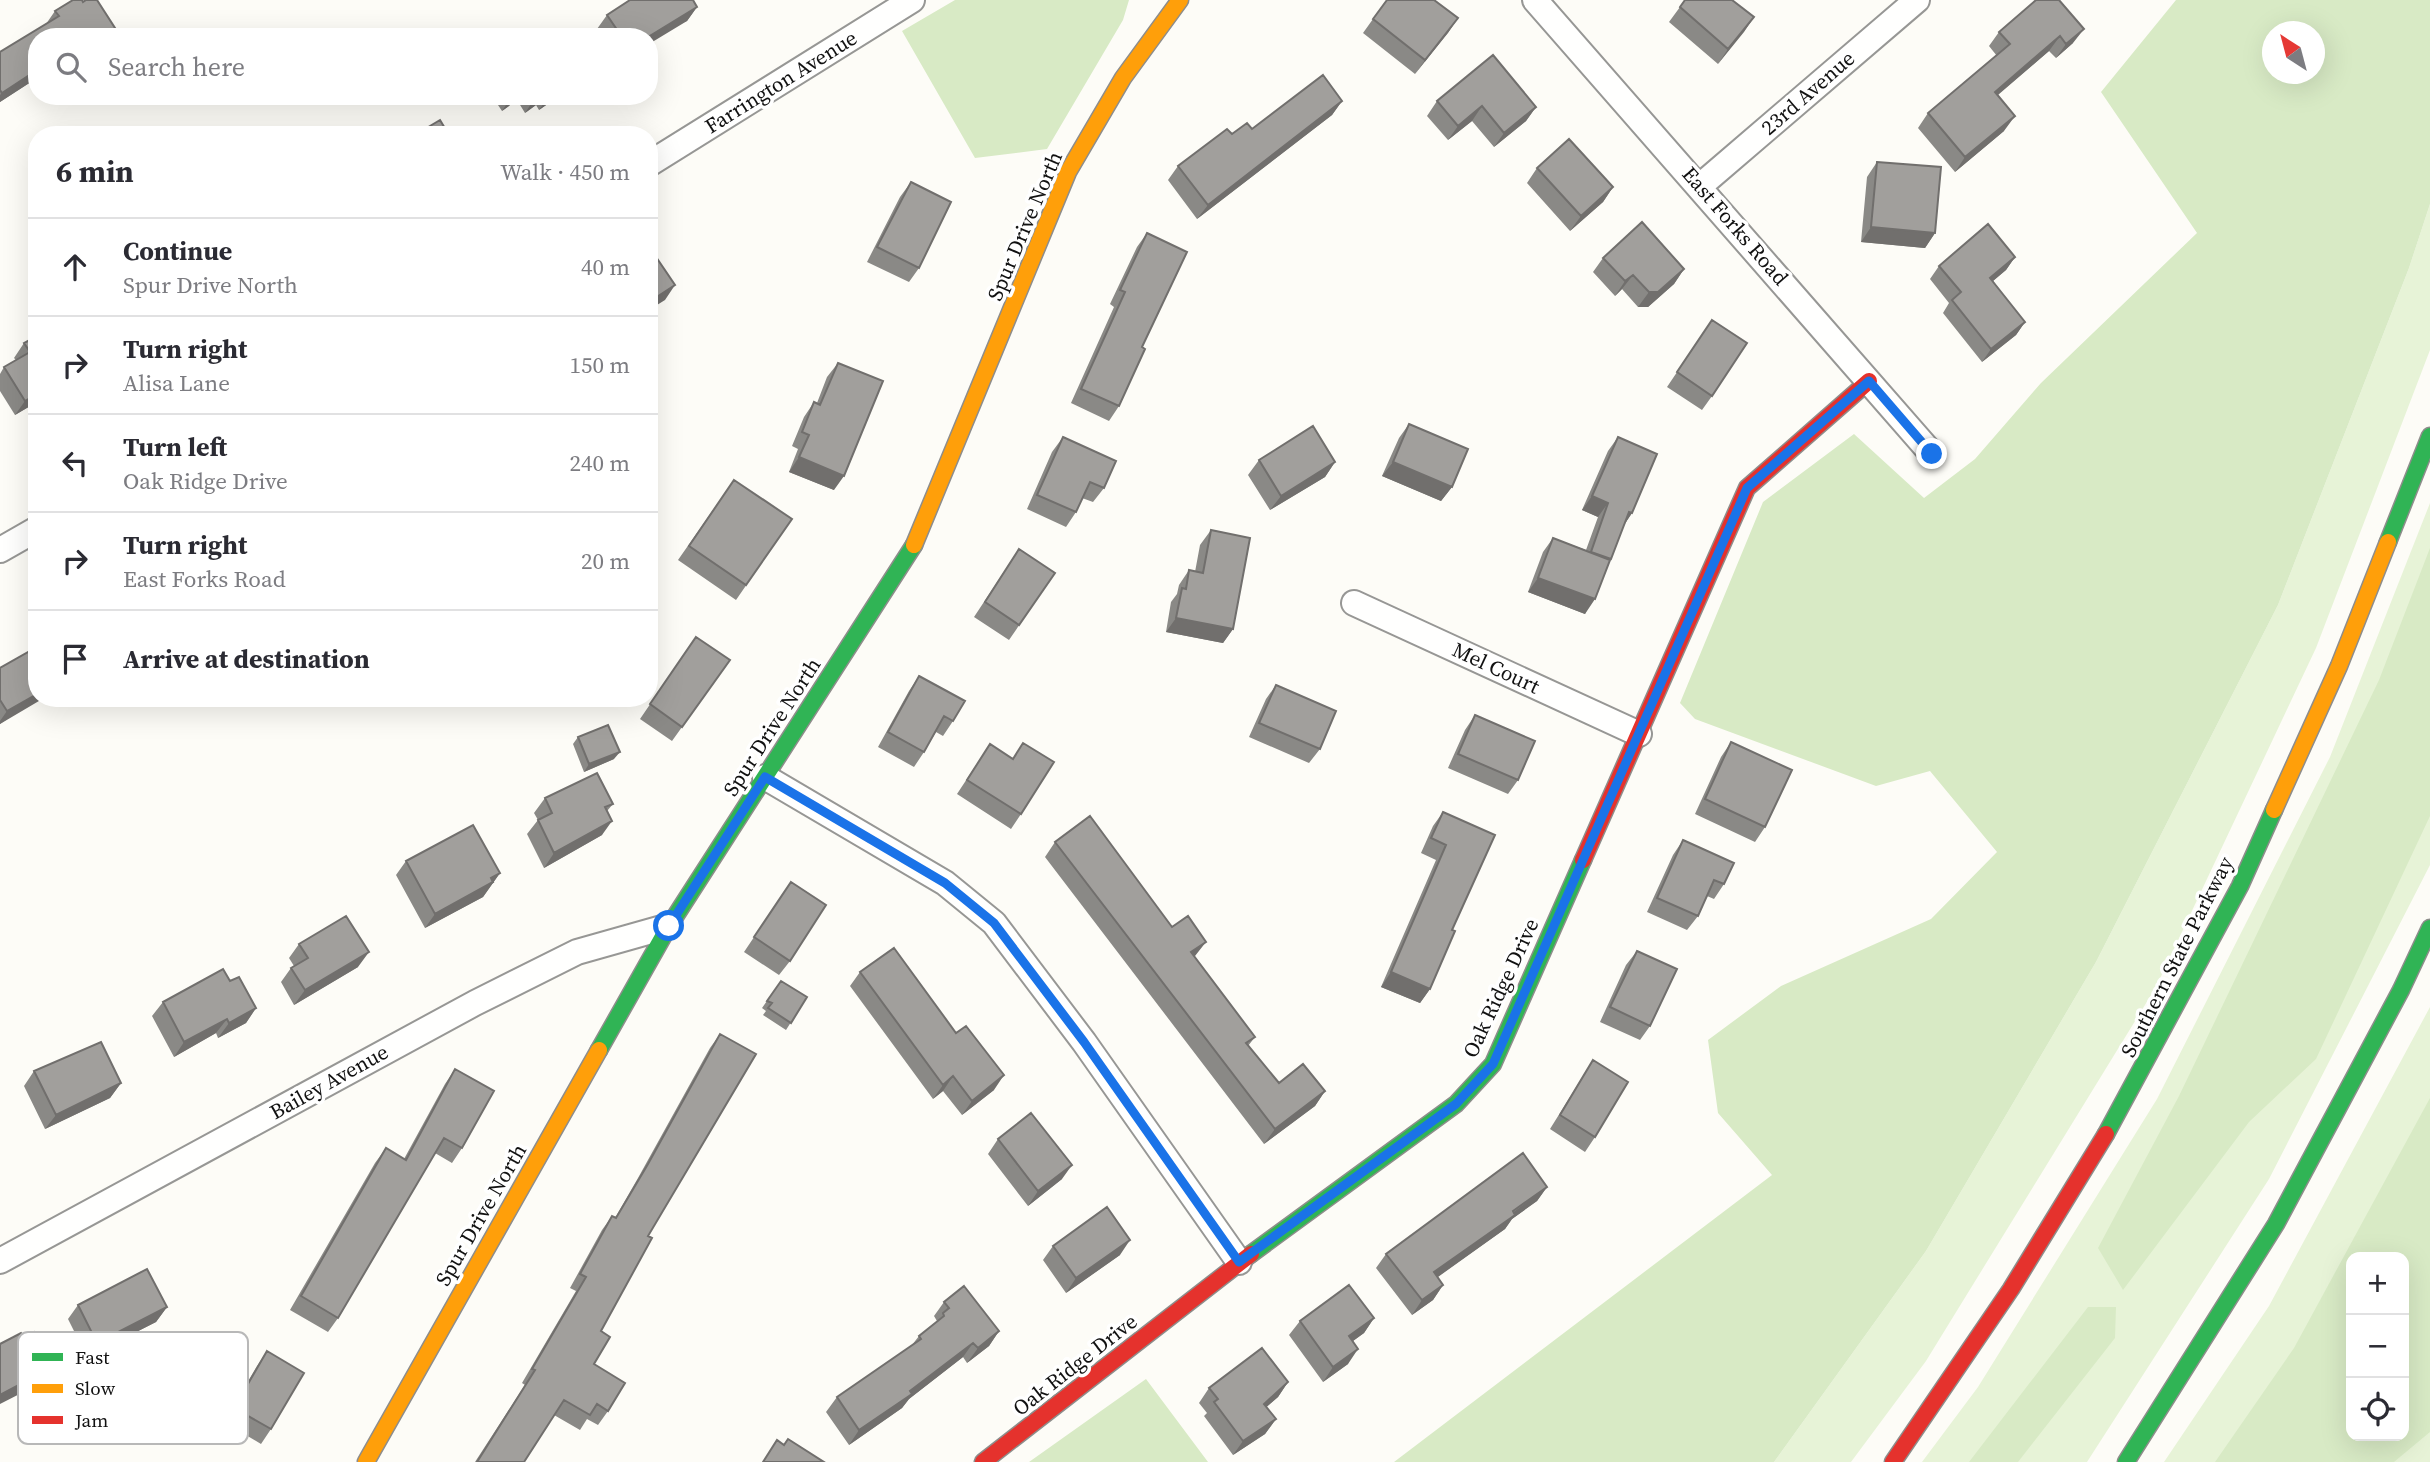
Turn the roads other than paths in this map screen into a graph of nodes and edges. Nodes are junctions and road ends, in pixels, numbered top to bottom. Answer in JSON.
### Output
{"nodes":[{"id":1,"x":912,"y":0,"type":"edge"},
{"id":2,"x":1180,"y":0,"type":"edge"},
{"id":3,"x":1535,"y":0,"type":"edge"},
{"id":4,"x":1917,"y":0,"type":"edge"},
{"id":5,"x":658,"y":158,"type":"edge"},
{"id":6,"x":1700,"y":186,"type":"junction"},
{"id":7,"x":1869,"y":381,"type":"junction"},
{"id":8,"x":2430,"y":436,"type":"edge"},
{"id":9,"x":1932,"y":454,"type":"dead end"},
{"id":10,"x":28,"y":534,"type":"edge"},
{"id":11,"x":0,"y":550,"type":"edge"},
{"id":12,"x":1354,"y":603,"type":"dead end"},
{"id":13,"x":1639,"y":733,"type":"junction"},
{"id":14,"x":765,"y":777,"type":"junction"},
{"id":15,"x":669,"y":926,"type":"junction"},
{"id":16,"x":2430,"y":928,"type":"edge"},
{"id":17,"x":0,"y":1261,"type":"edge"},
{"id":18,"x":1239,"y":1262,"type":"junction"},
{"id":19,"x":366,"y":1462,"type":"edge"},
{"id":20,"x":983,"y":1462,"type":"edge"},
{"id":21,"x":1893,"y":1462,"type":"edge"},
{"id":22,"x":2126,"y":1462,"type":"edge"}],
"edges":[{"from":1,"to":5,"type":"street","name":"Farrington Avenue"},
{"from":2,"to":14,"type":"main road","name":"Spur Drive North"},
{"from":3,"to":6,"type":"street","name":"East Forks Road"},
{"from":4,"to":6,"type":"street","name":"23rd Avenue"},
{"from":6,"to":7,"type":"street","name":"East Forks Road"},
{"from":7,"to":9,"type":"street","name":"East Forks Road"},
{"from":7,"to":13,"type":"main road","name":"Oak Ridge Drive"},
{"from":8,"to":21,"type":"main road","name":"Southern State Parkway"},
{"from":10,"to":11,"type":"street"},
{"from":12,"to":13,"type":"street","name":"Mel Court"},
{"from":13,"to":18,"type":"main road","name":"Oak Ridge Drive"},
{"from":14,"to":15,"type":"main road","name":"Spur Drive North"},
{"from":14,"to":18,"type":"street"},
{"from":15,"to":17,"type":"street","name":"Bailey Avenue"},
{"from":15,"to":19,"type":"main road","name":"Spur Drive North"},
{"from":16,"to":22,"type":"main road"},
{"from":18,"to":20,"type":"main road","name":"Oak Ridge Drive"}]}
